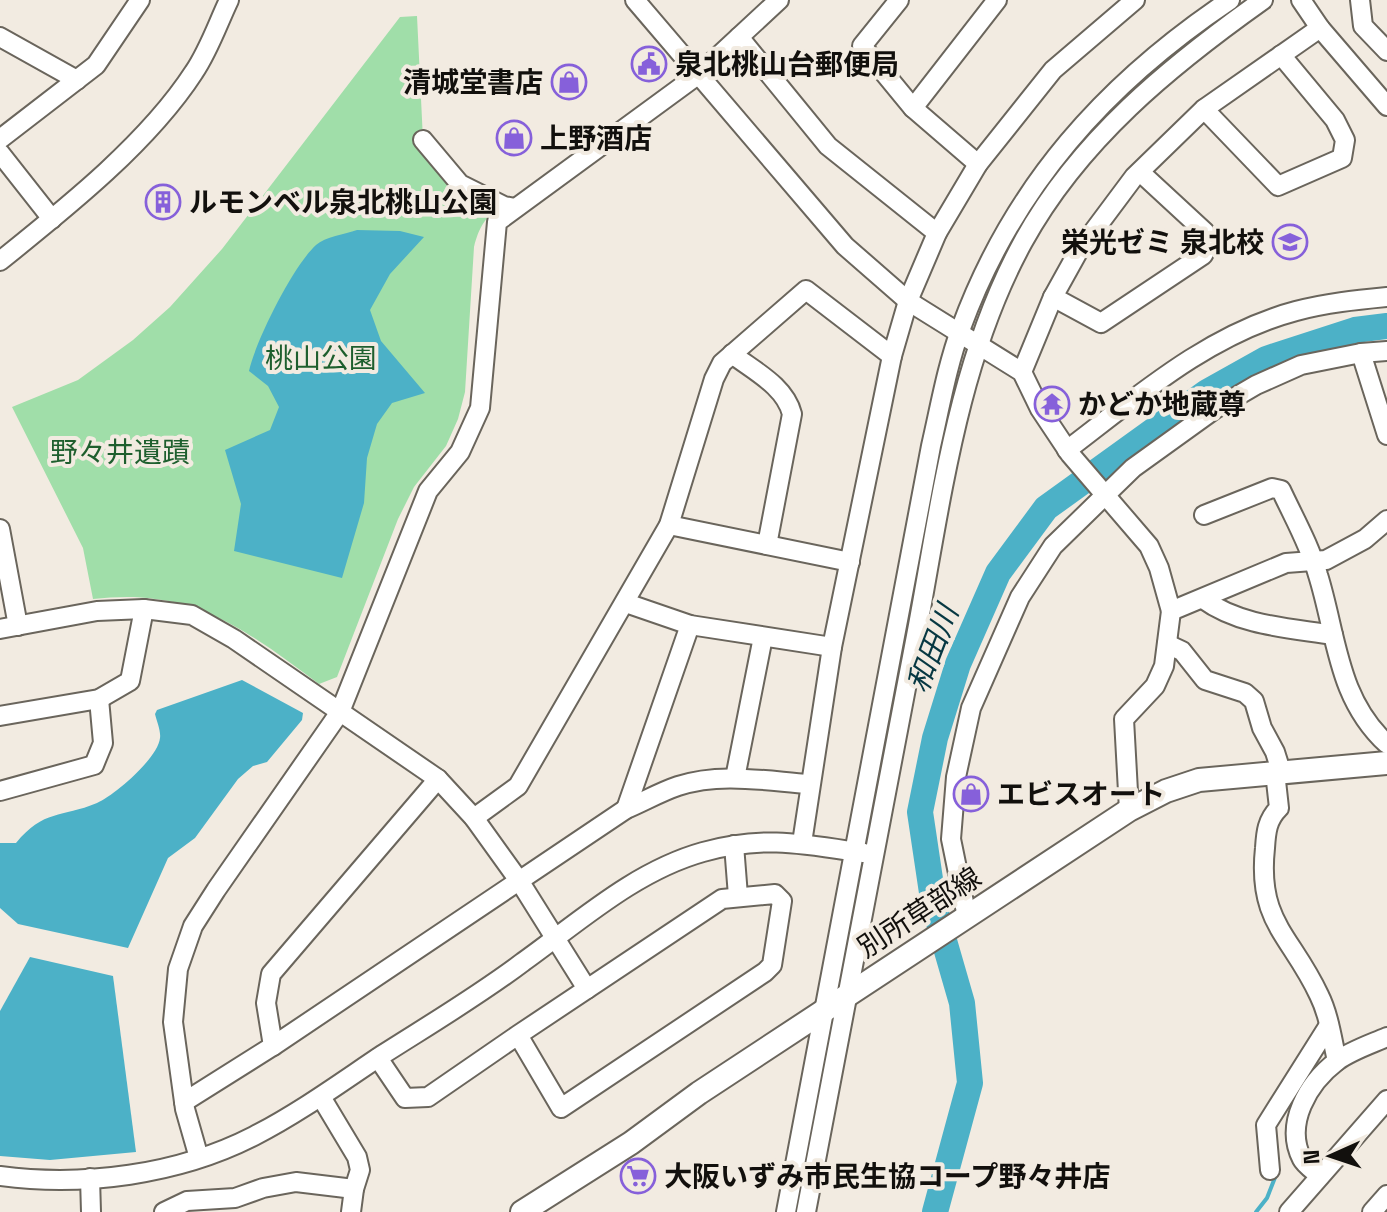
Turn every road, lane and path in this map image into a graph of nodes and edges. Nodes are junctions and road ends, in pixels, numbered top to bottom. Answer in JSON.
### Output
{"nodes":[{"id":1,"x":140,"y":0,"type":"edge"},
{"id":2,"x":229,"y":0,"type":"edge"},
{"id":3,"x":635,"y":0,"type":"edge"},
{"id":4,"x":779,"y":0,"type":"edge"},
{"id":5,"x":899,"y":0,"type":"edge"},
{"id":6,"x":997,"y":0,"type":"edge"},
{"id":7,"x":1135,"y":0,"type":"edge"},
{"id":8,"x":1230,"y":0,"type":"edge"},
{"id":9,"x":1263,"y":0,"type":"edge"},
{"id":10,"x":1301,"y":0,"type":"edge"},
{"id":11,"x":1360,"y":0,"type":"edge"},
{"id":12,"x":1320,"y":28,"type":"junction"},
{"id":13,"x":0,"y":37,"type":"edge"},
{"id":14,"x":739,"y":37,"type":"junction"},
{"id":15,"x":1387,"y":51,"type":"edge"},
{"id":16,"x":1281,"y":55,"type":"junction"},
{"id":17,"x":699,"y":74,"type":"junction"},
{"id":18,"x":77,"y":80,"type":"junction"},
{"id":19,"x":1387,"y":106,"type":"edge"},
{"id":20,"x":913,"y":108,"type":"junction"},
{"id":21,"x":1204,"y":109,"type":"junction"},
{"id":22,"x":0,"y":139,"type":"edge"},
{"id":23,"x":423,"y":140,"type":"dead end"},
{"id":24,"x":0,"y":153,"type":"edge"},
{"id":25,"x":978,"y":164,"type":"junction"},
{"id":26,"x":1140,"y":172,"type":"junction"},
{"id":27,"x":515,"y":208,"type":"junction"},
{"id":28,"x":52,"y":219,"type":"junction"},
{"id":29,"x":937,"y":233,"type":"junction"},
{"id":30,"x":0,"y":261,"type":"edge"},
{"id":31,"x":1053,"y":297,"type":"junction"},
{"id":32,"x":1387,"y":297,"type":"edge"},
{"id":33,"x":908,"y":301,"type":"junction"},
{"id":34,"x":960,"y":331,"type":"junction"},
{"id":35,"x":978,"y":343,"type":"junction"},
{"id":36,"x":1387,"y":351,"type":"edge"},
{"id":37,"x":1361,"y":353,"type":"junction"},
{"id":38,"x":732,"y":354,"type":"junction"},
{"id":39,"x":892,"y":356,"type":"junction"},
{"id":40,"x":1022,"y":372,"type":"junction"},
{"id":41,"x":1387,"y":435,"type":"edge"},
{"id":42,"x":1069,"y":452,"type":"junction"},
{"id":43,"x":1105,"y":493,"type":"junction"},
{"id":44,"x":1204,"y":515,"type":"dead end"},
{"id":45,"x":1387,"y":520,"type":"edge"},
{"id":46,"x":669,"y":525,"type":"junction"},
{"id":47,"x":0,"y":529,"type":"edge"},
{"id":48,"x":767,"y":545,"type":"junction"},
{"id":49,"x":1314,"y":561,"type":"junction"},
{"id":50,"x":850,"y":562,"type":"junction"},
{"id":51,"x":1203,"y":599,"type":"junction"},
{"id":52,"x":626,"y":603,"type":"junction"},
{"id":53,"x":144,"y":609,"type":"junction"},
{"id":54,"x":1171,"y":611,"type":"junction"},
{"id":55,"x":690,"y":625,"type":"junction"},
{"id":56,"x":9,"y":627,"type":"edge"},
{"id":57,"x":1333,"y":635,"type":"junction"},
{"id":58,"x":763,"y":637,"type":"junction"},
{"id":59,"x":1167,"y":644,"type":"junction"},
{"id":60,"x":832,"y":647,"type":"junction"},
{"id":61,"x":99,"y":699,"type":"junction"},
{"id":62,"x":340,"y":712,"type":"junction"},
{"id":63,"x":0,"y":716,"type":"edge"},
{"id":64,"x":1387,"y":744,"type":"edge"},
{"id":65,"x":1387,"y":763,"type":"edge"},
{"id":66,"x":1278,"y":772,"type":"junction"},
{"id":67,"x":735,"y":778,"type":"junction"},
{"id":68,"x":438,"y":779,"type":"junction"},
{"id":69,"x":809,"y":784,"type":"junction"},
{"id":70,"x":0,"y":791,"type":"edge"},
{"id":71,"x":626,"y":809,"type":"junction"},
{"id":72,"x":1129,"y":810,"type":"junction"},
{"id":73,"x":474,"y":818,"type":"junction"},
{"id":74,"x":802,"y":843,"type":"junction"},
{"id":75,"x":734,"y":845,"type":"junction"},
{"id":76,"x":854,"y":851,"type":"junction"},
{"id":77,"x":875,"y":854,"type":"junction"},
{"id":78,"x":520,"y":882,"type":"junction"},
{"id":79,"x":738,"y":896,"type":"junction"},
{"id":80,"x":964,"y":920,"type":"junction"},
{"id":81,"x":556,"y":939,"type":"junction"},
{"id":82,"x":587,"y":989,"type":"junction"},
{"id":83,"x":848,"y":994,"type":"junction"},
{"id":84,"x":823,"y":1011,"type":"junction"},
{"id":85,"x":1329,"y":1025,"type":"junction"},
{"id":86,"x":518,"y":1035,"type":"junction"},
{"id":87,"x":1387,"y":1037,"type":"edge"},
{"id":88,"x":273,"y":1046,"type":"junction"},
{"id":89,"x":378,"y":1058,"type":"junction"},
{"id":90,"x":1337,"y":1061,"type":"junction"},
{"id":91,"x":321,"y":1097,"type":"junction"},
{"id":92,"x":1387,"y":1100,"type":"edge"},
{"id":93,"x":184,"y":1102,"type":"junction"},
{"id":94,"x":199,"y":1158,"type":"junction"},
{"id":95,"x":1270,"y":1170,"type":"dead end"},
{"id":96,"x":0,"y":1176,"type":"edge"},
{"id":97,"x":1320,"y":1176,"type":"junction"},
{"id":98,"x":90,"y":1178,"type":"junction"},
{"id":99,"x":354,"y":1189,"type":"junction"},
{"id":100,"x":1387,"y":1195,"type":"edge"},
{"id":101,"x":91,"y":1212,"type":"edge"},
{"id":102,"x":164,"y":1212,"type":"edge"},
{"id":103,"x":351,"y":1212,"type":"edge"},
{"id":104,"x":522,"y":1212,"type":"edge"},
{"id":105,"x":786,"y":1212,"type":"edge"},
{"id":106,"x":806,"y":1212,"type":"edge"},
{"id":107,"x":1289,"y":1212,"type":"edge"},
{"id":108,"x":1372,"y":1212,"type":"edge"}],
"edges":[{"from":1,"to":18,"type":"street"},
{"from":2,"to":28,"type":"street"},
{"from":3,"to":17,"type":"street"},
{"from":4,"to":14,"type":"street"},
{"from":5,"to":20,"type":"street"},
{"from":6,"to":20,"type":"street"},
{"from":7,"to":25,"type":"street"},
{"from":8,"to":34,"type":"street"},
{"from":9,"to":35,"type":"street"},
{"from":10,"to":12,"type":"street"},
{"from":11,"to":15,"type":"street"},
{"from":12,"to":16,"type":"street"},
{"from":12,"to":19,"type":"street"},
{"from":13,"to":18,"type":"street"},
{"from":14,"to":17,"type":"street"},
{"from":14,"to":29,"type":"street"},
{"from":16,"to":21,"type":"street"},
{"from":16,"to":21,"type":"street"},
{"from":17,"to":27,"type":"street"},
{"from":17,"to":33,"type":"street"},
{"from":18,"to":22,"type":"street"},
{"from":20,"to":25,"type":"street"},
{"from":21,"to":26,"type":"street"},
{"from":23,"to":27,"type":"street"},
{"from":24,"to":28,"type":"street"},
{"from":25,"to":29,"type":"street"},
{"from":26,"to":31,"type":"street"},
{"from":26,"to":31,"type":"street"},
{"from":27,"to":62,"type":"street"},
{"from":28,"to":30,"type":"street"},
{"from":29,"to":33,"type":"street"},
{"from":31,"to":40,"type":"street"},
{"from":32,"to":42,"type":"street"},
{"from":33,"to":34,"type":"street"},
{"from":33,"to":39,"type":"street"},
{"from":34,"to":35,"type":"street"},
{"from":34,"to":76,"type":"street"},
{"from":35,"to":40,"type":"street"},
{"from":35,"to":77,"type":"street"},
{"from":36,"to":37,"type":"street"},
{"from":37,"to":41,"type":"street"},
{"from":37,"to":43,"type":"street"},
{"from":38,"to":39,"type":"street"},
{"from":38,"to":46,"type":"street"},
{"from":38,"to":48,"type":"street"},
{"from":39,"to":50,"type":"street"},
{"from":40,"to":42,"type":"street"},
{"from":42,"to":43,"type":"street"},
{"from":43,"to":54,"type":"street"},
{"from":43,"to":80,"type":"street"},
{"from":44,"to":49,"type":"street"},
{"from":45,"to":49,"type":"street"},
{"from":46,"to":48,"type":"street"},
{"from":46,"to":52,"type":"street"},
{"from":47,"to":56,"type":"street"},
{"from":48,"to":50,"type":"street"},
{"from":49,"to":51,"type":"street"},
{"from":49,"to":57,"type":"street"},
{"from":50,"to":60,"type":"street"},
{"from":51,"to":54,"type":"street"},
{"from":51,"to":57,"type":"street"},
{"from":52,"to":55,"type":"street"},
{"from":52,"to":73,"type":"street"},
{"from":53,"to":56,"type":"street"},
{"from":53,"to":61,"type":"street"},
{"from":53,"to":62,"type":"street"},
{"from":54,"to":59,"type":"street"},
{"from":55,"to":58,"type":"street"},
{"from":55,"to":71,"type":"street"},
{"from":57,"to":64,"type":"street"},
{"from":58,"to":60,"type":"street"},
{"from":58,"to":67,"type":"street"},
{"from":59,"to":66,"type":"street"},
{"from":59,"to":72,"type":"street"},
{"from":60,"to":69,"type":"street"},
{"from":61,"to":63,"type":"street"},
{"from":61,"to":70,"type":"street"},
{"from":62,"to":68,"type":"street"},
{"from":62,"to":93,"type":"street"},
{"from":65,"to":66,"type":"main road","name":"別所草部線"},
{"from":66,"to":72,"type":"main road","name":"別所草部線"},
{"from":66,"to":85,"type":"street"},
{"from":67,"to":69,"type":"street"},
{"from":67,"to":71,"type":"street"},
{"from":68,"to":73,"type":"street"},
{"from":68,"to":88,"type":"street"},
{"from":69,"to":74,"type":"street"},
{"from":71,"to":78,"type":"street"},
{"from":72,"to":80,"type":"main road","name":"別所草部線"},
{"from":73,"to":78,"type":"street"},
{"from":74,"to":75,"type":"street"},
{"from":74,"to":76,"type":"street"},
{"from":75,"to":79,"type":"street"},
{"from":75,"to":81,"type":"street"},
{"from":76,"to":77,"type":"street"},
{"from":76,"to":84,"type":"street"},
{"from":77,"to":83,"type":"street"},
{"from":78,"to":81,"type":"street"},
{"from":78,"to":88,"type":"street"},
{"from":79,"to":82,"type":"street"},
{"from":79,"to":86,"type":"street"},
{"from":80,"to":83,"type":"main road","name":"別所草部線"},
{"from":81,"to":82,"type":"street"},
{"from":81,"to":89,"type":"street"},
{"from":82,"to":86,"type":"street"},
{"from":83,"to":84,"type":"main road","name":"別所草部線"},
{"from":83,"to":106,"type":"street"},
{"from":84,"to":104,"type":"main road","name":"別所草部線"},
{"from":84,"to":105,"type":"street"},
{"from":85,"to":90,"type":"street"},
{"from":85,"to":95,"type":"street"},
{"from":86,"to":89,"type":"street"},
{"from":87,"to":90,"type":"street"},
{"from":88,"to":93,"type":"street"},
{"from":89,"to":91,"type":"street"},
{"from":90,"to":97,"type":"street"},
{"from":91,"to":94,"type":"street"},
{"from":91,"to":99,"type":"street"},
{"from":92,"to":97,"type":"street"},
{"from":93,"to":94,"type":"street"},
{"from":94,"to":98,"type":"street"},
{"from":96,"to":98,"type":"street"},
{"from":97,"to":107,"type":"street"},
{"from":98,"to":101,"type":"street"},
{"from":99,"to":102,"type":"street"},
{"from":99,"to":103,"type":"street"},
{"from":100,"to":108,"type":"street"}]}
